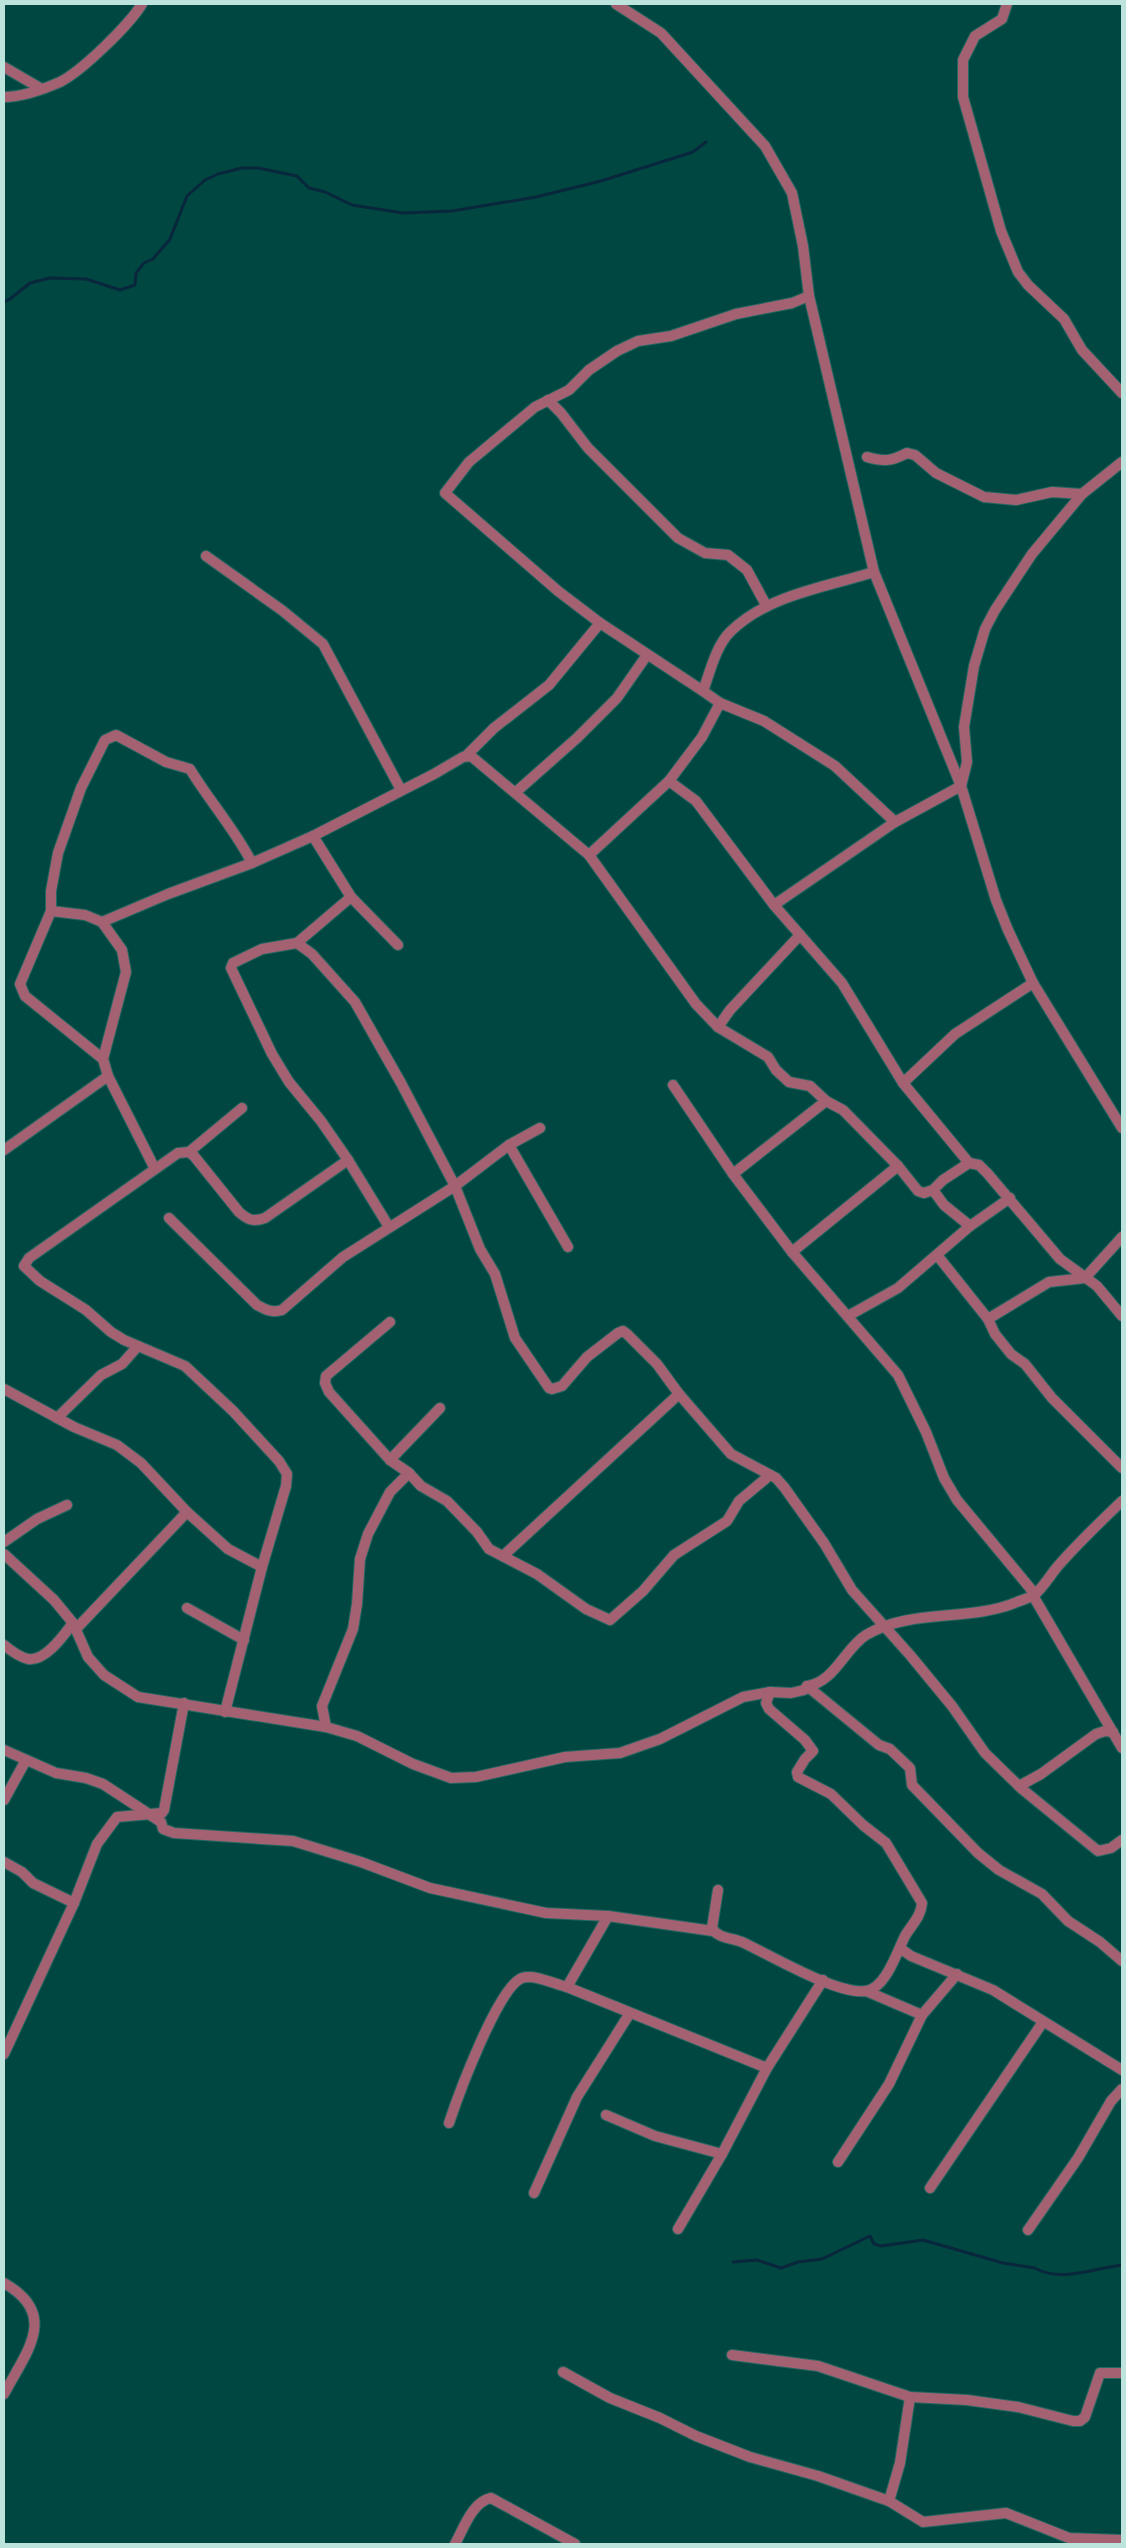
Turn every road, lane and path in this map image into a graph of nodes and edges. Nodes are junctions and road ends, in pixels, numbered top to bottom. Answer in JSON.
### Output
{"nodes":[{"id":1,"x":142,"y":4,"type":"edge"},
{"id":2,"x":616,"y":4,"type":"edge"},
{"id":3,"x":1007,"y":4,"type":"edge"},
{"id":4,"x":4,"y":67,"type":"edge"},
{"id":5,"x":40,"y":88,"type":"junction"},
{"id":6,"x":4,"y":97,"type":"edge"},
{"id":7,"x":808,"y":296,"type":"junction"},
{"id":8,"x":1122,"y":393,"type":"edge"},
{"id":9,"x":548,"y":400,"type":"junction"},
{"id":10,"x":867,"y":457,"type":"dead end"},
{"id":11,"x":1122,"y":462,"type":"edge"},
{"id":12,"x":1082,"y":494,"type":"junction"},
{"id":13,"x":206,"y":556,"type":"dead end"},
{"id":14,"x":874,"y":572,"type":"junction"},
{"id":15,"x":766,"y":605,"type":"junction"},
{"id":16,"x":600,"y":623,"type":"junction"},
{"id":17,"x":648,"y":656,"type":"junction"},
{"id":18,"x":703,"y":691,"type":"junction"},
{"id":19,"x":720,"y":703,"type":"junction"},
{"id":20,"x":467,"y":756,"type":"junction"},
{"id":21,"x":669,"y":781,"type":"junction"},
{"id":22,"x":961,"y":786,"type":"junction"},
{"id":23,"x":401,"y":790,"type":"junction"},
{"id":24,"x":516,"y":792,"type":"junction"},
{"id":25,"x":896,"y":822,"type":"junction"},
{"id":26,"x":313,"y":836,"type":"junction"},
{"id":27,"x":589,"y":855,"type":"junction"},
{"id":28,"x":252,"y":863,"type":"junction"},
{"id":29,"x":351,"y":897,"type":"junction"},
{"id":30,"x":774,"y":905,"type":"junction"},
{"id":31,"x":51,"y":911,"type":"junction"},
{"id":32,"x":102,"y":922,"type":"junction"},
{"id":33,"x":800,"y":935,"type":"junction"},
{"id":34,"x":297,"y":943,"type":"junction"},
{"id":35,"x":398,"y":945,"type":"dead end"},
{"id":36,"x":1033,"y":983,"type":"junction"},
{"id":37,"x":718,"y":1027,"type":"junction"},
{"id":38,"x":103,"y":1059,"type":"junction"},
{"id":39,"x":108,"y":1076,"type":"junction"},
{"id":40,"x":903,"y":1083,"type":"junction"},
{"id":41,"x":673,"y":1085,"type":"dead end"},
{"id":42,"x":826,"y":1100,"type":"junction"},
{"id":43,"x":242,"y":1108,"type":"dead end"},
{"id":44,"x":540,"y":1128,"type":"dead end"},
{"id":45,"x":1122,"y":1128,"type":"edge"},
{"id":46,"x":509,"y":1145,"type":"junction"},
{"id":47,"x":4,"y":1150,"type":"edge"},
{"id":48,"x":189,"y":1152,"type":"junction"},
{"id":49,"x":348,"y":1160,"type":"junction"},
{"id":50,"x":969,"y":1162,"type":"junction"},
{"id":51,"x":898,"y":1166,"type":"junction"},
{"id":52,"x":154,"y":1169,"type":"junction"},
{"id":53,"x":733,"y":1174,"type":"junction"},
{"id":54,"x":455,"y":1186,"type":"junction"},
{"id":55,"x":933,"y":1190,"type":"junction"},
{"id":56,"x":1010,"y":1198,"type":"junction"},
{"id":57,"x":170,"y":1218,"type":"dead end"},
{"id":58,"x":970,"y":1226,"type":"junction"},
{"id":59,"x":389,"y":1227,"type":"junction"},
{"id":60,"x":1122,"y":1237,"type":"edge"},
{"id":61,"x":568,"y":1247,"type":"dead end"},
{"id":62,"x":792,"y":1252,"type":"junction"},
{"id":63,"x":937,"y":1255,"type":"junction"},
{"id":64,"x":1085,"y":1278,"type":"junction"},
{"id":65,"x":848,"y":1316,"type":"junction"},
{"id":66,"x":1122,"y":1316,"type":"edge"},
{"id":67,"x":988,"y":1319,"type":"junction"},
{"id":68,"x":390,"y":1322,"type":"dead end"},
{"id":69,"x":138,"y":1346,"type":"junction"},
{"id":70,"x":4,"y":1389,"type":"edge"},
{"id":71,"x":679,"y":1394,"type":"junction"},
{"id":72,"x":440,"y":1408,"type":"dead end"},
{"id":73,"x":57,"y":1418,"type":"junction"},
{"id":74,"x":390,"y":1460,"type":"junction"},
{"id":75,"x":1122,"y":1468,"type":"edge"},
{"id":76,"x":409,"y":1473,"type":"junction"},
{"id":77,"x":770,"y":1475,"type":"junction"},
{"id":78,"x":1122,"y":1501,"type":"edge"},
{"id":79,"x":67,"y":1505,"type":"dead end"},
{"id":80,"x":187,"y":1512,"type":"junction"},
{"id":81,"x":4,"y":1542,"type":"edge"},
{"id":82,"x":4,"y":1554,"type":"edge"},
{"id":83,"x":503,"y":1556,"type":"junction"},
{"id":84,"x":262,"y":1567,"type":"junction"},
{"id":85,"x":1035,"y":1594,"type":"junction"},
{"id":86,"x":187,"y":1608,"type":"dead end"},
{"id":87,"x":74,"y":1626,"type":"junction"},
{"id":88,"x":884,"y":1628,"type":"junction"},
{"id":89,"x":244,"y":1640,"type":"junction"},
{"id":90,"x":4,"y":1645,"type":"edge"},
{"id":91,"x":807,"y":1686,"type":"junction"},
{"id":92,"x":770,"y":1692,"type":"junction"},
{"id":93,"x":184,"y":1703,"type":"junction"},
{"id":94,"x":225,"y":1712,"type":"junction"},
{"id":95,"x":326,"y":1727,"type":"junction"},
{"id":96,"x":1113,"y":1732,"type":"junction"},
{"id":97,"x":1122,"y":1748,"type":"edge"},
{"id":98,"x":4,"y":1750,"type":"edge"},
{"id":99,"x":26,"y":1760,"type":"junction"},
{"id":100,"x":1019,"y":1786,"type":"junction"},
{"id":101,"x":4,"y":1800,"type":"edge"},
{"id":102,"x":146,"y":1814,"type":"junction"},
{"id":103,"x":161,"y":1818,"type":"junction"},
{"id":104,"x":1122,"y":1840,"type":"edge"},
{"id":105,"x":4,"y":1862,"type":"edge"},
{"id":106,"x":718,"y":1890,"type":"dead end"},
{"id":107,"x":74,"y":1903,"type":"junction"},
{"id":108,"x":608,"y":1916,"type":"junction"},
{"id":109,"x":713,"y":1931,"type":"junction"},
{"id":110,"x":900,"y":1948,"type":"junction"},
{"id":111,"x":1122,"y":1961,"type":"edge"},
{"id":112,"x":957,"y":1974,"type":"junction"},
{"id":113,"x":823,"y":1980,"type":"junction"},
{"id":114,"x":567,"y":1987,"type":"junction"},
{"id":115,"x":866,"y":1991,"type":"junction"},
{"id":116,"x":630,"y":2013,"type":"junction"},
{"id":117,"x":922,"y":2015,"type":"junction"},
{"id":118,"x":1043,"y":2022,"type":"junction"},
{"id":119,"x":4,"y":2054,"type":"edge"},
{"id":120,"x":767,"y":2068,"type":"junction"},
{"id":121,"x":1122,"y":2070,"type":"edge"},
{"id":122,"x":1122,"y":2089,"type":"edge"},
{"id":123,"x":606,"y":2115,"type":"dead end"},
{"id":124,"x":449,"y":2123,"type":"dead end"},
{"id":125,"x":722,"y":2154,"type":"junction"},
{"id":126,"x":838,"y":2162,"type":"dead end"},
{"id":127,"x":930,"y":2188,"type":"dead end"},
{"id":128,"x":534,"y":2193,"type":"dead end"},
{"id":129,"x":678,"y":2230,"type":"dead end"},
{"id":130,"x":1028,"y":2230,"type":"dead end"},
{"id":131,"x":4,"y":2283,"type":"edge"},
{"id":132,"x":732,"y":2355,"type":"dead end"},
{"id":133,"x":563,"y":2372,"type":"dead end"},
{"id":134,"x":1122,"y":2373,"type":"edge"},
{"id":135,"x":4,"y":2394,"type":"edge"},
{"id":136,"x":910,"y":2397,"type":"junction"},
{"id":137,"x":889,"y":2501,"type":"junction"},
{"id":138,"x":1122,"y":2540,"type":"edge"},
{"id":139,"x":455,"y":2544,"type":"edge"},
{"id":140,"x":575,"y":2544,"type":"edge"}],
"edges":[{"from":1,"to":5,"type":"street"},
{"from":2,"to":7,"type":"street"},
{"from":3,"to":8,"type":"street"},
{"from":4,"to":5,"type":"street"},
{"from":5,"to":6,"type":"street"},
{"from":7,"to":9,"type":"street"},
{"from":7,"to":14,"type":"street"},
{"from":9,"to":15,"type":"street"},
{"from":9,"to":16,"type":"street"},
{"from":10,"to":12,"type":"street"},
{"from":11,"to":12,"type":"street"},
{"from":12,"to":22,"type":"street"},
{"from":13,"to":23,"type":"street"},
{"from":14,"to":15,"type":"street"},
{"from":14,"to":22,"type":"street"},
{"from":15,"to":18,"type":"street"},
{"from":16,"to":17,"type":"street"},
{"from":16,"to":20,"type":"street"},
{"from":17,"to":18,"type":"street"},
{"from":17,"to":24,"type":"street"},
{"from":18,"to":19,"type":"street"},
{"from":19,"to":21,"type":"street"},
{"from":19,"to":25,"type":"street"},
{"from":20,"to":23,"type":"street"},
{"from":20,"to":24,"type":"street"},
{"from":21,"to":27,"type":"street"},
{"from":21,"to":30,"type":"street"},
{"from":22,"to":25,"type":"street"},
{"from":22,"to":36,"type":"street"},
{"from":23,"to":26,"type":"street"},
{"from":24,"to":27,"type":"street"},
{"from":25,"to":30,"type":"street"},
{"from":26,"to":28,"type":"street"},
{"from":26,"to":29,"type":"street"},
{"from":27,"to":37,"type":"street"},
{"from":28,"to":31,"type":"street"},
{"from":28,"to":32,"type":"street"},
{"from":29,"to":34,"type":"street"},
{"from":29,"to":35,"type":"street"},
{"from":30,"to":33,"type":"street"},
{"from":31,"to":32,"type":"street"},
{"from":31,"to":38,"type":"street"},
{"from":32,"to":38,"type":"street"},
{"from":33,"to":37,"type":"street"},
{"from":33,"to":40,"type":"street"},
{"from":34,"to":49,"type":"street"},
{"from":34,"to":54,"type":"street"},
{"from":36,"to":40,"type":"street"},
{"from":36,"to":45,"type":"street"},
{"from":37,"to":42,"type":"street"},
{"from":38,"to":39,"type":"street"},
{"from":39,"to":47,"type":"street"},
{"from":39,"to":52,"type":"street"},
{"from":40,"to":50,"type":"street"},
{"from":41,"to":53,"type":"street"},
{"from":42,"to":51,"type":"street"},
{"from":42,"to":53,"type":"street"},
{"from":43,"to":48,"type":"street"},
{"from":44,"to":46,"type":"street"},
{"from":46,"to":54,"type":"street"},
{"from":46,"to":61,"type":"street"},
{"from":48,"to":49,"type":"street"},
{"from":48,"to":52,"type":"street"},
{"from":49,"to":59,"type":"street"},
{"from":50,"to":55,"type":"street"},
{"from":50,"to":56,"type":"street"},
{"from":51,"to":55,"type":"street"},
{"from":51,"to":62,"type":"street"},
{"from":52,"to":69,"type":"street"},
{"from":53,"to":62,"type":"street"},
{"from":54,"to":59,"type":"street"},
{"from":54,"to":71,"type":"street"},
{"from":55,"to":58,"type":"street"},
{"from":56,"to":58,"type":"street"},
{"from":56,"to":64,"type":"street"},
{"from":57,"to":59,"type":"street"},
{"from":58,"to":63,"type":"street"},
{"from":60,"to":64,"type":"street"},
{"from":62,"to":65,"type":"street"},
{"from":63,"to":65,"type":"street"},
{"from":63,"to":67,"type":"street"},
{"from":64,"to":66,"type":"street"},
{"from":64,"to":67,"type":"street"},
{"from":65,"to":85,"type":"street"},
{"from":67,"to":75,"type":"street"},
{"from":68,"to":74,"type":"street"},
{"from":69,"to":73,"type":"street"},
{"from":69,"to":84,"type":"street"},
{"from":70,"to":73,"type":"street"},
{"from":71,"to":77,"type":"street"},
{"from":71,"to":83,"type":"street"},
{"from":72,"to":74,"type":"street"},
{"from":73,"to":80,"type":"street"},
{"from":74,"to":76,"type":"street"},
{"from":76,"to":83,"type":"street"},
{"from":76,"to":95,"type":"street"},
{"from":77,"to":83,"type":"street"},
{"from":77,"to":88,"type":"street"},
{"from":78,"to":85,"type":"street"},
{"from":79,"to":81,"type":"street"},
{"from":80,"to":84,"type":"street"},
{"from":80,"to":87,"type":"street"},
{"from":82,"to":87,"type":"street"},
{"from":84,"to":89,"type":"street"},
{"from":85,"to":88,"type":"street"},
{"from":85,"to":96,"type":"street"},
{"from":86,"to":89,"type":"street"},
{"from":87,"to":90,"type":"street"},
{"from":87,"to":93,"type":"street"},
{"from":88,"to":91,"type":"street"},
{"from":88,"to":100,"type":"street"},
{"from":89,"to":94,"type":"street"},
{"from":91,"to":92,"type":"street"},
{"from":91,"to":111,"type":"street"},
{"from":92,"to":95,"type":"street"},
{"from":92,"to":110,"type":"street"},
{"from":93,"to":94,"type":"street"},
{"from":93,"to":103,"type":"street"},
{"from":94,"to":95,"type":"street"},
{"from":96,"to":97,"type":"street"},
{"from":96,"to":100,"type":"street"},
{"from":98,"to":99,"type":"street"},
{"from":99,"to":101,"type":"street"},
{"from":99,"to":102,"type":"street"},
{"from":100,"to":104,"type":"street"},
{"from":102,"to":103,"type":"street"},
{"from":102,"to":107,"type":"street"},
{"from":103,"to":108,"type":"street"},
{"from":105,"to":107,"type":"street"},
{"from":106,"to":109,"type":"street"},
{"from":107,"to":119,"type":"street"},
{"from":108,"to":109,"type":"street"},
{"from":108,"to":114,"type":"street"},
{"from":109,"to":113,"type":"street"},
{"from":110,"to":112,"type":"street"},
{"from":110,"to":115,"type":"street"},
{"from":112,"to":117,"type":"street"},
{"from":112,"to":118,"type":"street"},
{"from":113,"to":115,"type":"street"},
{"from":113,"to":120,"type":"street"},
{"from":114,"to":116,"type":"street"},
{"from":114,"to":124,"type":"street"},
{"from":115,"to":117,"type":"street"},
{"from":116,"to":120,"type":"street"},
{"from":116,"to":128,"type":"street"},
{"from":117,"to":126,"type":"street"},
{"from":118,"to":121,"type":"street"},
{"from":118,"to":127,"type":"street"},
{"from":120,"to":125,"type":"street"},
{"from":122,"to":130,"type":"street"},
{"from":123,"to":125,"type":"street"},
{"from":125,"to":129,"type":"street"},
{"from":131,"to":135,"type":"street"},
{"from":132,"to":136,"type":"street"},
{"from":133,"to":137,"type":"street"},
{"from":134,"to":136,"type":"street"},
{"from":136,"to":137,"type":"street"},
{"from":137,"to":138,"type":"street"},
{"from":139,"to":140,"type":"street"}]}
